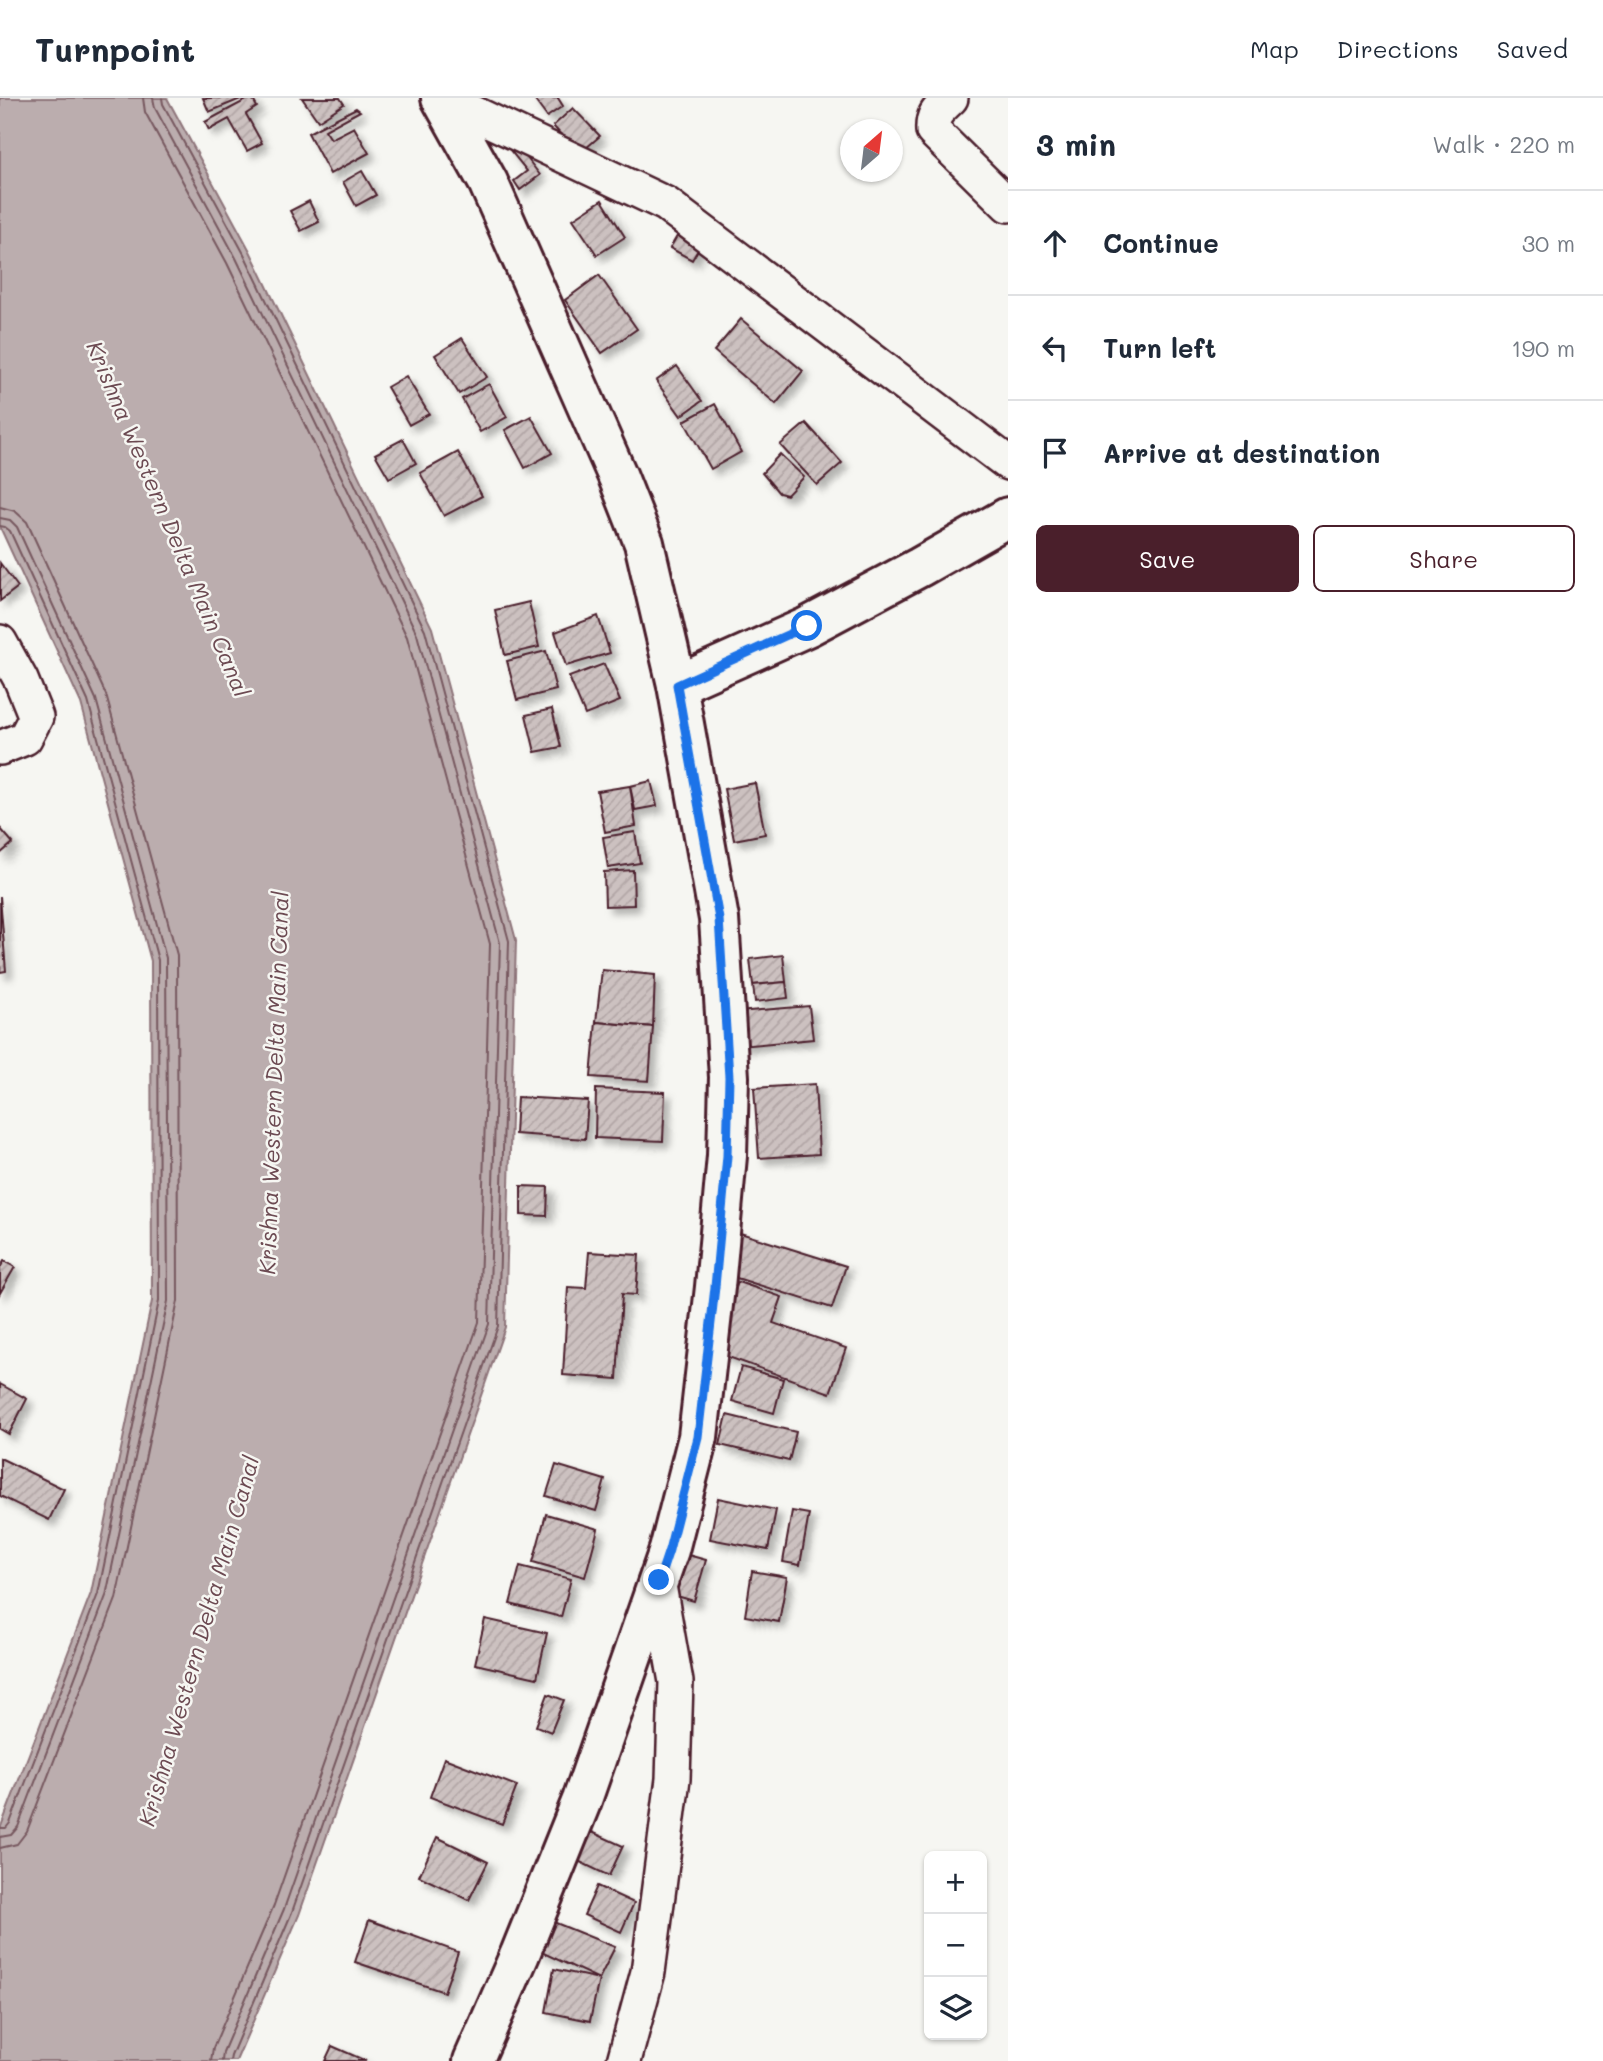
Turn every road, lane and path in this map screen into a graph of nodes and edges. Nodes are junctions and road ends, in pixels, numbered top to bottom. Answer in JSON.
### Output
{"nodes":[{"id":1,"x":442,"y":98,"type":"edge"},
{"id":2,"x":951,"y":98,"type":"edge"},
{"id":3,"x":1008,"y":205,"type":"edge"},
{"id":4,"x":1008,"y":463,"type":"edge"},
{"id":5,"x":1008,"y":517,"type":"edge"},
{"id":6,"x":0,"y":642,"type":"edge"},
{"id":7,"x":677,"y":685,"type":"junction"},
{"id":8,"x":0,"y":748,"type":"edge"},
{"id":9,"x":659,"y":1580,"type":"junction"},
{"id":10,"x":473,"y":2061,"type":"edge"},
{"id":11,"x":624,"y":2061,"type":"edge"}],
"edges":[{"from":1,"to":4,"type":"street"},
{"from":1,"to":7,"type":"main road"},
{"from":2,"to":3,"type":"street"},
{"from":5,"to":7,"type":"main road"},
{"from":6,"to":8,"type":"street"},
{"from":7,"to":9,"type":"main road"},
{"from":9,"to":10,"type":"main road"},
{"from":9,"to":11,"type":"street"}]}
